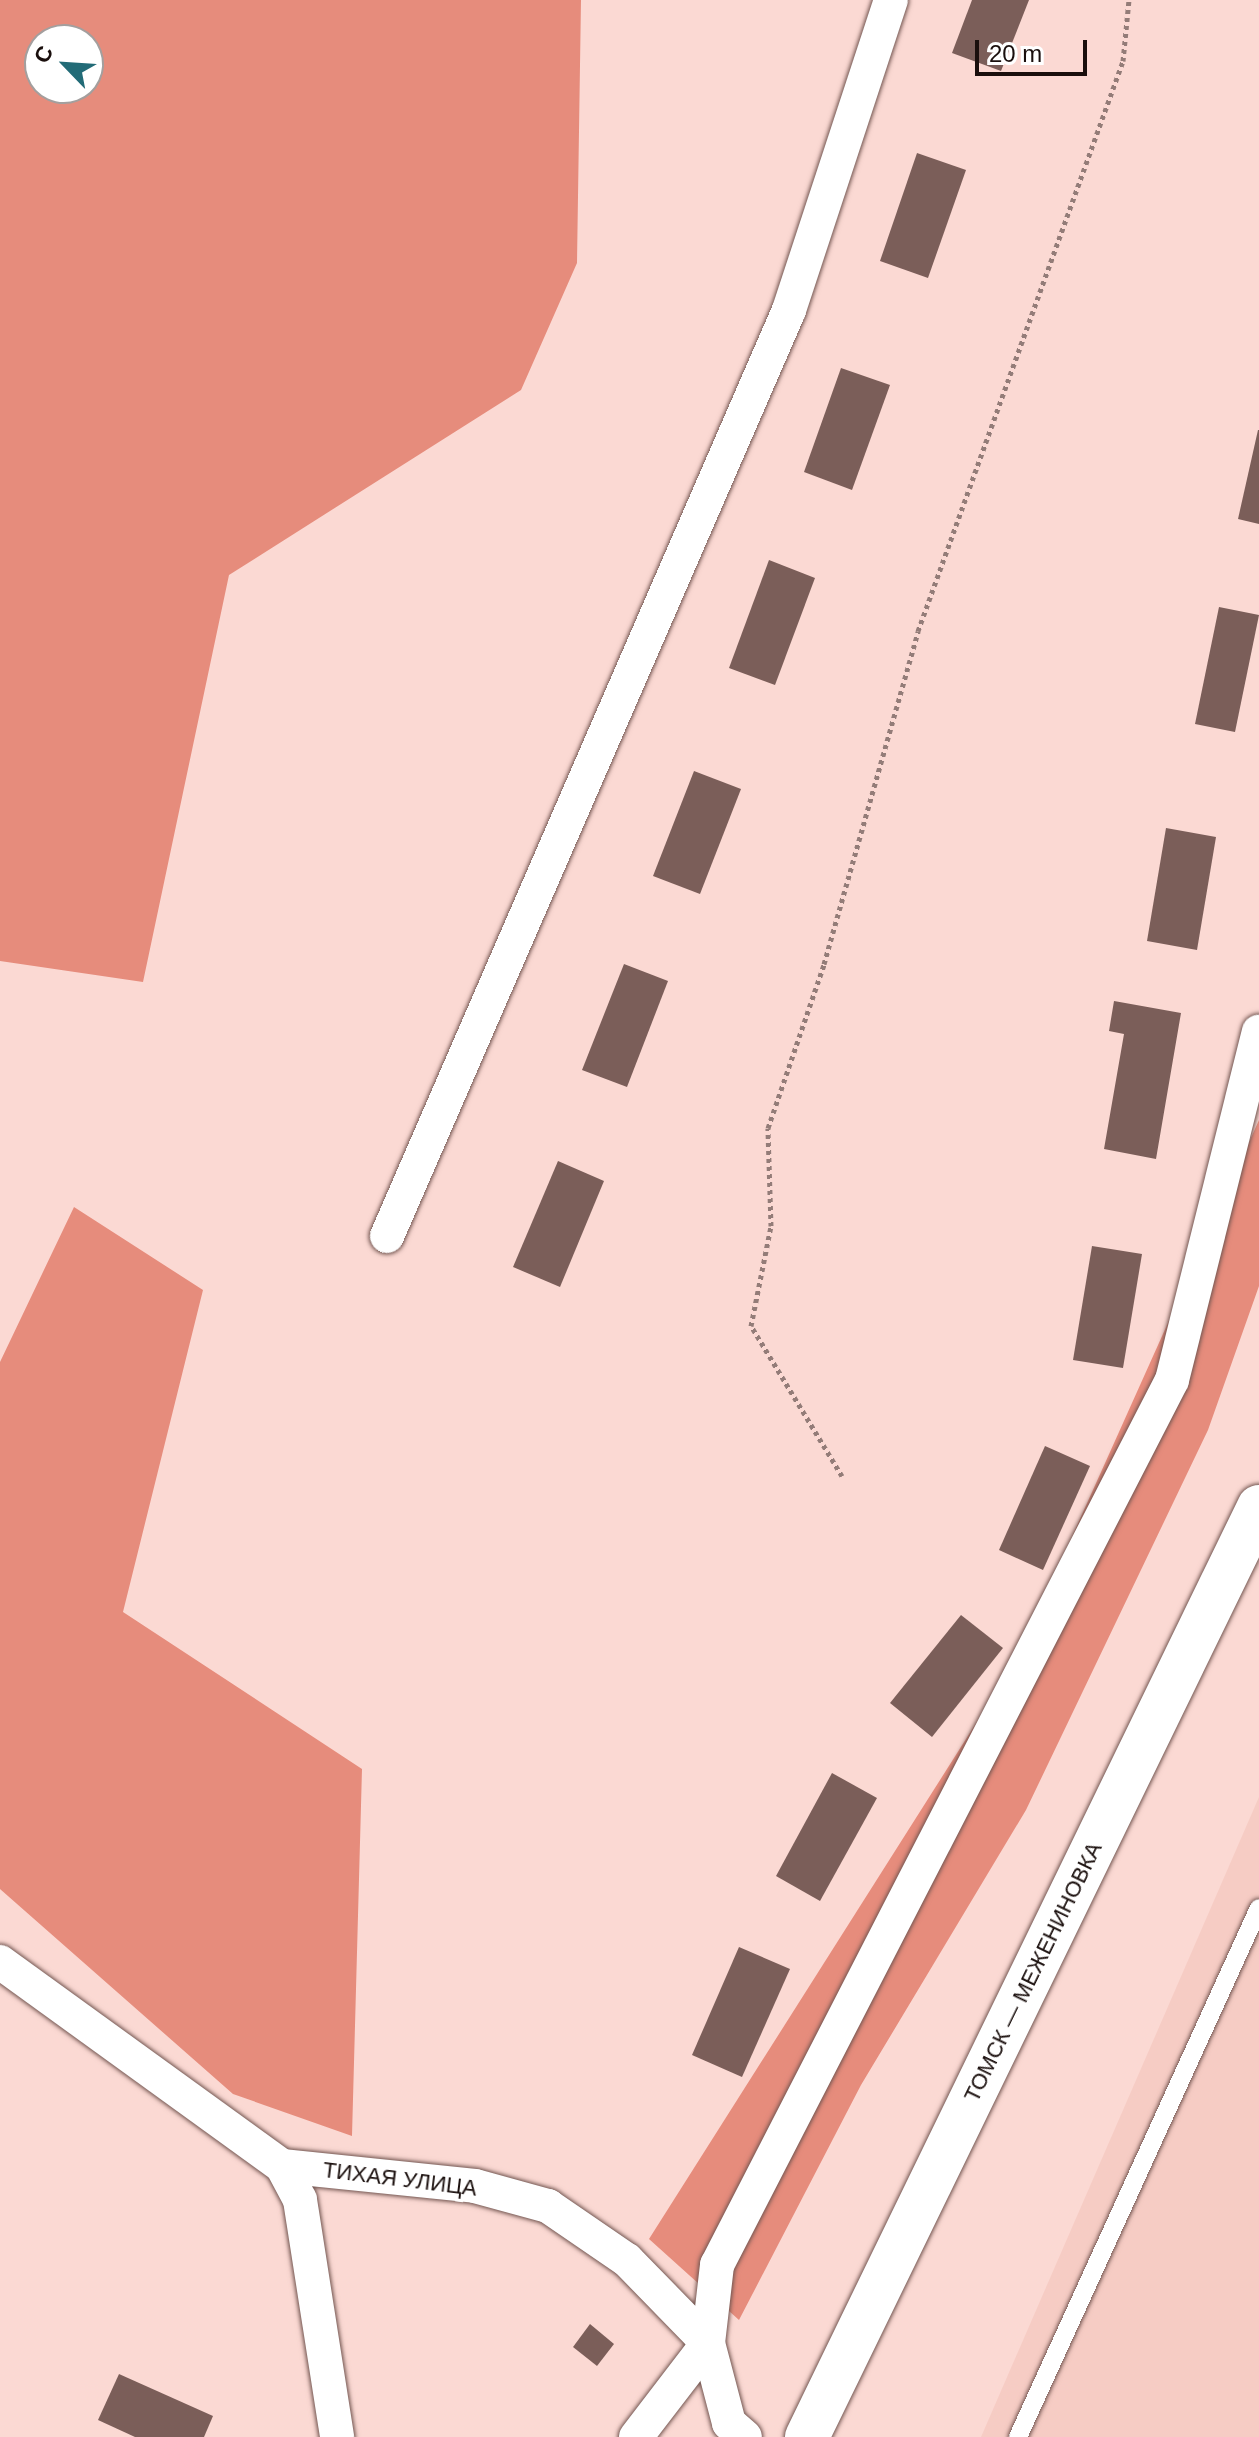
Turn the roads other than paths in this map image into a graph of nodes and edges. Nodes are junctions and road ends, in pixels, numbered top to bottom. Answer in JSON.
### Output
{"nodes":[{"id":1,"x":891,"y":0,"type":"edge"},
{"id":2,"x":1259,"y":1032,"type":"edge"},
{"id":3,"x":387,"y":1236,"type":"dead end"},
{"id":4,"x":1259,"y":1507,"type":"edge"},
{"id":5,"x":1259,"y":1908,"type":"edge"},
{"id":6,"x":0,"y":1962,"type":"edge"},
{"id":7,"x":282,"y":2166,"type":"junction"},
{"id":8,"x":708,"y":2343,"type":"junction"},
{"id":9,"x":337,"y":2437,"type":"edge"},
{"id":10,"x":636,"y":2437,"type":"edge"},
{"id":11,"x":745,"y":2437,"type":"edge"},
{"id":12,"x":807,"y":2437,"type":"edge"},
{"id":13,"x":1018,"y":2437,"type":"edge"}],
"edges":[{"from":1,"to":3,"type":"street"},
{"from":2,"to":8,"type":"street"},
{"from":4,"to":12,"type":"street","name":"ТОМСК — МЕЖЕНИНОВКА"},
{"from":5,"to":13,"type":"lane"},
{"from":6,"to":7,"type":"street","name":"ТИХАЯ УЛИЦА"},
{"from":7,"to":8,"type":"street","name":"ТИХАЯ УЛИЦА"},
{"from":7,"to":9,"type":"street"},
{"from":8,"to":10,"type":"street"},
{"from":8,"to":11,"type":"street","name":"ТИХАЯ УЛИЦА"}]}
